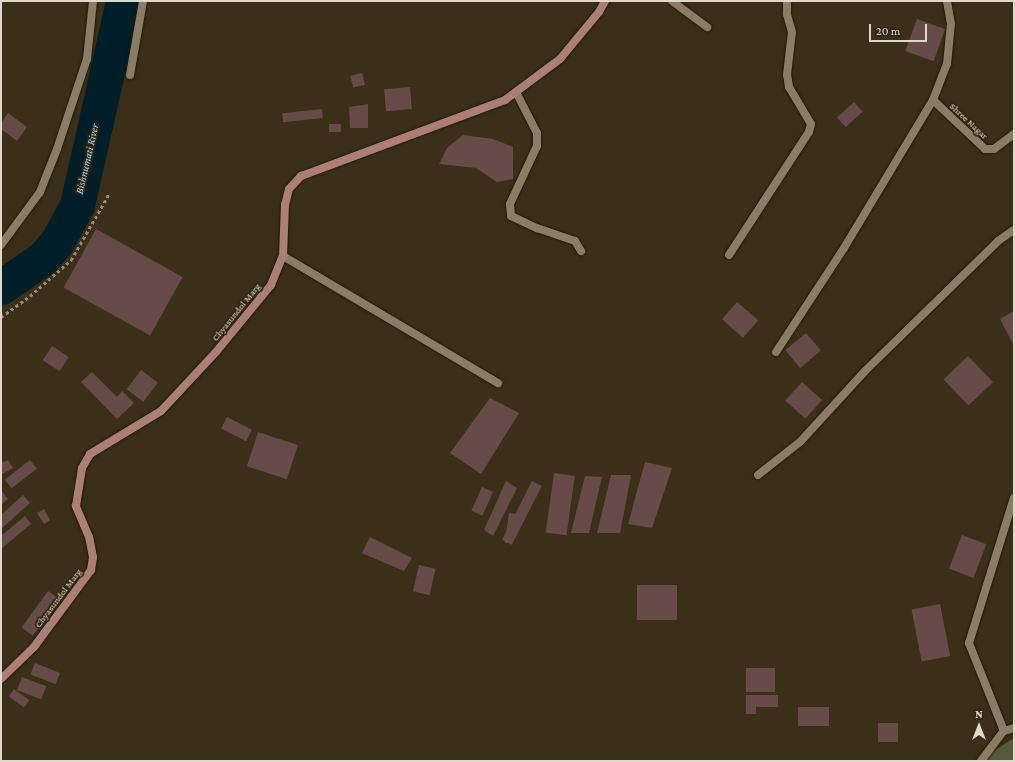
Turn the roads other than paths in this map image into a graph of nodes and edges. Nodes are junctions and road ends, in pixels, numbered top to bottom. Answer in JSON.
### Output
{"nodes":[{"id":1,"x":93,"y":1,"type":"edge"},
{"id":2,"x":143,"y":1,"type":"edge"},
{"id":3,"x":605,"y":1,"type":"edge"},
{"id":4,"x":672,"y":1,"type":"edge"},
{"id":5,"x":787,"y":1,"type":"edge"},
{"id":6,"x":947,"y":1,"type":"edge"},
{"id":7,"x":707,"y":27,"type":"dead end"},
{"id":8,"x":130,"y":74,"type":"dead end"},
{"id":9,"x":516,"y":92,"type":"junction"},
{"id":10,"x":933,"y":100,"type":"junction"},
{"id":11,"x":1014,"y":134,"type":"edge"},
{"id":12,"x":1014,"y":230,"type":"edge"},
{"id":13,"x":1,"y":245,"type":"edge"},
{"id":14,"x":582,"y":251,"type":"dead end"},
{"id":15,"x":729,"y":255,"type":"dead end"},
{"id":16,"x":283,"y":256,"type":"junction"},
{"id":17,"x":776,"y":352,"type":"dead end"},
{"id":18,"x":498,"y":383,"type":"dead end"},
{"id":19,"x":758,"y":475,"type":"dead end"},
{"id":20,"x":1014,"y":498,"type":"edge"},
{"id":21,"x":2,"y":677,"type":"edge"},
{"id":22,"x":1014,"y":728,"type":"edge"},
{"id":23,"x":1004,"y":731,"type":"junction"},
{"id":24,"x":980,"y":761,"type":"edge"}],
"edges":[{"from":1,"to":13,"type":"street"},
{"from":2,"to":8,"type":"street"},
{"from":3,"to":9,"type":"street","name":"Chyasundol Marg"},
{"from":4,"to":7,"type":"street"},
{"from":5,"to":15,"type":"street"},
{"from":6,"to":10,"type":"street"},
{"from":9,"to":14,"type":"street"},
{"from":9,"to":16,"type":"street","name":"Chyasundol Marg"},
{"from":10,"to":11,"type":"street","name":"Shree Nagar"},
{"from":10,"to":17,"type":"street"},
{"from":12,"to":19,"type":"street"},
{"from":16,"to":18,"type":"street"},
{"from":16,"to":21,"type":"street","name":"Chyasundol Marg"},
{"from":20,"to":23,"type":"street"},
{"from":22,"to":23,"type":"street"},
{"from":23,"to":24,"type":"street"}]}
